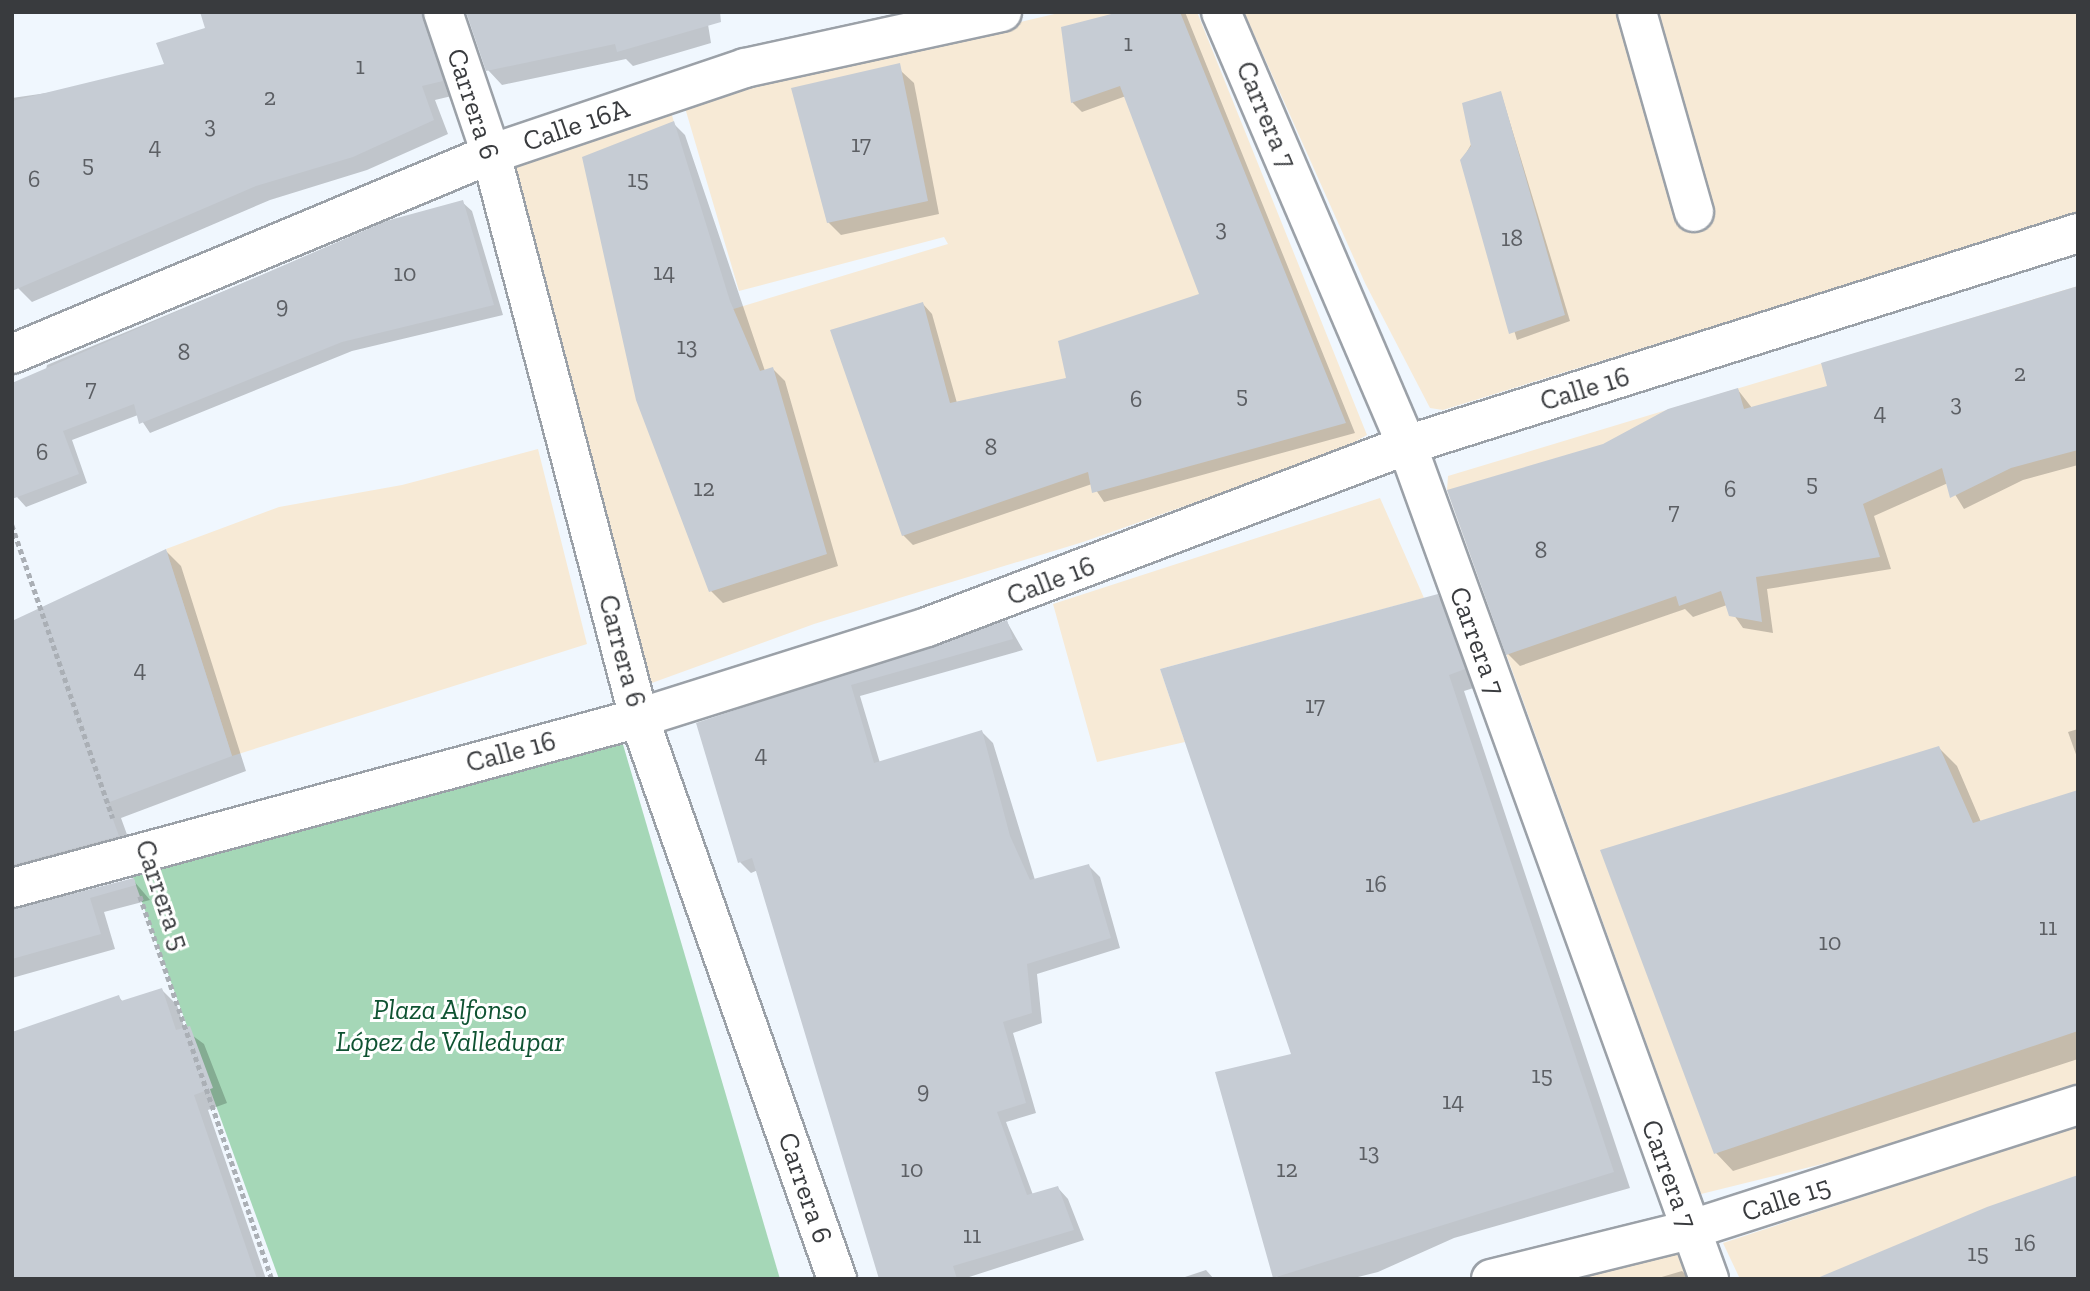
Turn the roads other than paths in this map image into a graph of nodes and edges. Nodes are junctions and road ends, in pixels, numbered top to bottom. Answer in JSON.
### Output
{"nodes":[{"id":1,"x":443,"y":12,"type":"edge"},
{"id":2,"x":1002,"y":12,"type":"edge"},
{"id":3,"x":1222,"y":12,"type":"edge"},
{"id":4,"x":1637,"y":12,"type":"edge"},
{"id":5,"x":491,"y":153,"type":"junction"},
{"id":6,"x":1694,"y":212,"type":"dead end"},
{"id":7,"x":2078,"y":233,"type":"edge"},
{"id":8,"x":12,"y":354,"type":"edge"},
{"id":9,"x":1407,"y":445,"type":"junction"},
{"id":10,"x":639,"y":718,"type":"junction"},
{"id":11,"x":12,"y":888,"type":"edge"},
{"id":12,"x":2078,"y":1105,"type":"edge"},
{"id":13,"x":1689,"y":1230,"type":"junction"},
{"id":14,"x":837,"y":1279,"type":"edge"},
{"id":15,"x":1491,"y":1279,"type":"edge"},
{"id":16,"x":1709,"y":1279,"type":"edge"}],
"edges":[{"from":1,"to":5,"type":"street","name":"Carrera 6"},
{"from":2,"to":5,"type":"street","name":"Calle 16A"},
{"from":3,"to":9,"type":"street","name":"Carrera 7"},
{"from":4,"to":6,"type":"street"},
{"from":5,"to":8,"type":"street","name":"Calle 16A"},
{"from":5,"to":10,"type":"street","name":"Carrera 6"},
{"from":7,"to":9,"type":"street","name":"Calle 16"},
{"from":9,"to":10,"type":"street","name":"Calle 16"},
{"from":9,"to":13,"type":"street","name":"Carrera 7"},
{"from":10,"to":11,"type":"street","name":"Calle 16"},
{"from":10,"to":14,"type":"street","name":"Carrera 6"},
{"from":12,"to":13,"type":"street","name":"Calle 15"},
{"from":13,"to":15,"type":"street","name":"Calle 15"},
{"from":13,"to":16,"type":"street","name":"Carrera 7"}]}
